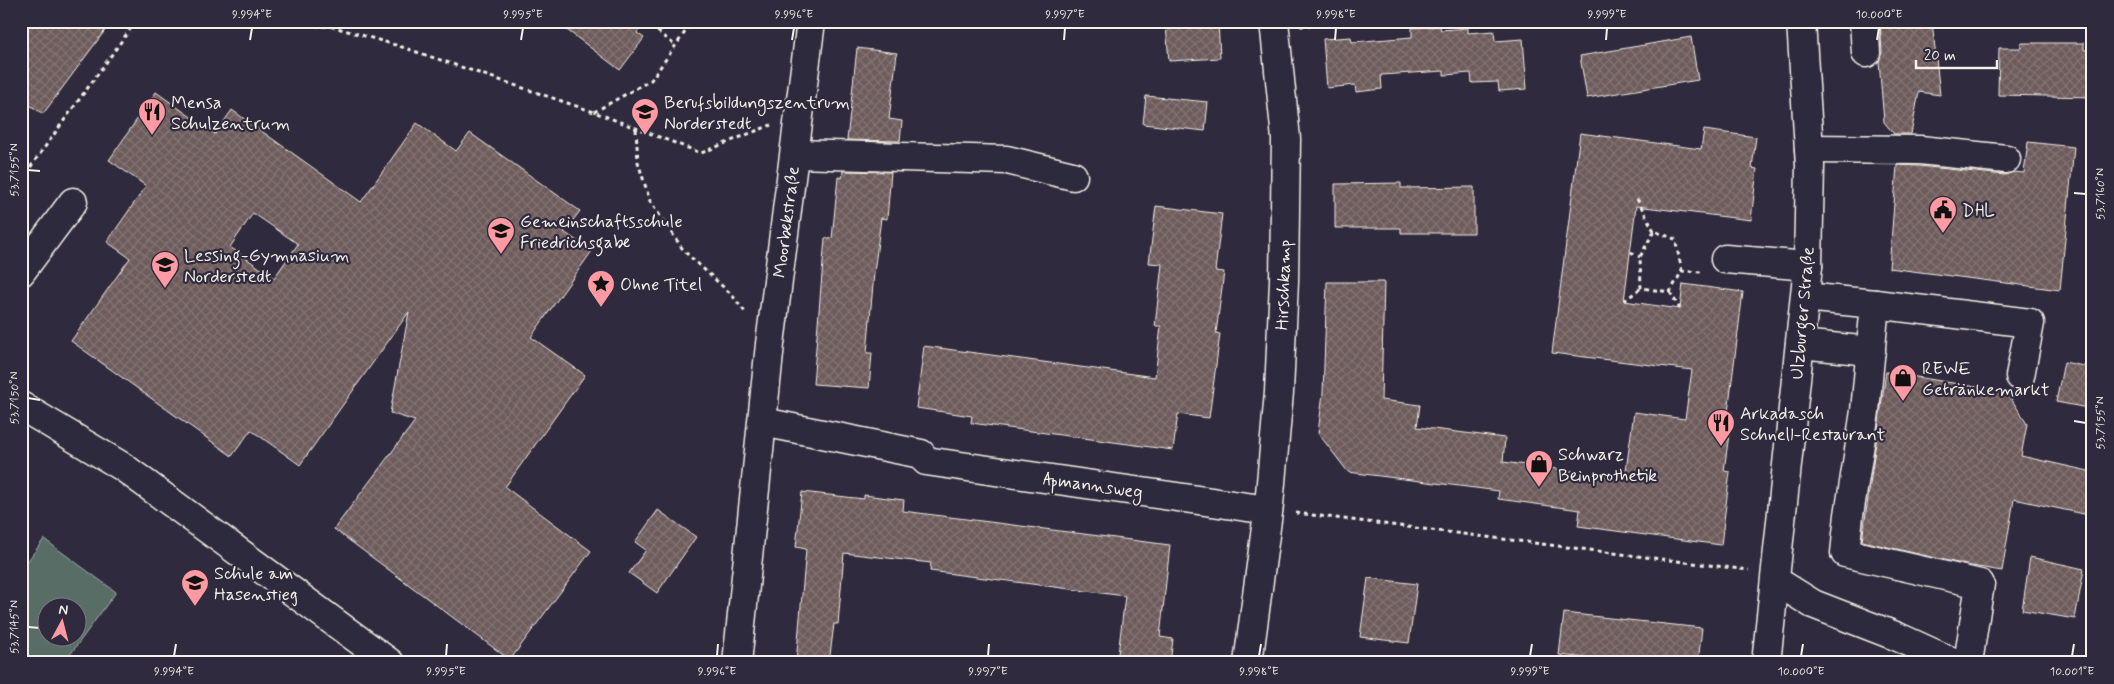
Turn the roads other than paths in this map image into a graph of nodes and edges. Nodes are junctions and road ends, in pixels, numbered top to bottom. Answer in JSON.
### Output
{"nodes":[{"id":1,"x":811,"y":21,"type":"edge"},
{"id":2,"x":1801,"y":21,"type":"edge"},
{"id":3,"x":1864,"y":21,"type":"edge"},
{"id":4,"x":1275,"y":25,"type":"edge"},
{"id":5,"x":1866,"y":53,"type":"dead end"},
{"id":6,"x":797,"y":142,"type":"junction"},
{"id":7,"x":1809,"y":150,"type":"junction"},
{"id":8,"x":2006,"y":160,"type":"dead end"},
{"id":9,"x":1073,"y":176,"type":"dead end"},
{"id":10,"x":73,"y":202,"type":"dead end"},
{"id":11,"x":1715,"y":266,"type":"road end"},
{"id":12,"x":1808,"y":266,"type":"junction"},
{"id":13,"x":21,"y":272,"type":"edge"},
{"id":14,"x":1805,"y":297,"type":"junction"},
{"id":15,"x":1876,"y":304,"type":"junction"},
{"id":16,"x":1800,"y":344,"type":"junction"},
{"id":17,"x":1871,"y":351,"type":"junction"},
{"id":18,"x":2020,"y":376,"type":"dead end"},
{"id":19,"x":21,"y":406,"type":"edge"},
{"id":20,"x":763,"y":422,"type":"junction"},
{"id":21,"x":1268,"y":510,"type":"junction"},
{"id":22,"x":1776,"y":581,"type":"junction"},
{"id":23,"x":390,"y":663,"type":"edge"},
{"id":24,"x":737,"y":663,"type":"edge"},
{"id":25,"x":1248,"y":663,"type":"edge"},
{"id":26,"x":1766,"y":663,"type":"edge"},
{"id":27,"x":1955,"y":663,"type":"edge"},
{"id":28,"x":1968,"y":663,"type":"edge"}],
"edges":[{"from":1,"to":6,"type":"street","name":"Moorbekstraße"},
{"from":2,"to":7,"type":"street","name":"Ulzburger Straße"},
{"from":3,"to":5,"type":"street"},
{"from":4,"to":21,"type":"street","name":"Hirschkamp"},
{"from":6,"to":9,"type":"street"},
{"from":6,"to":20,"type":"street","name":"Moorbekstraße"},
{"from":7,"to":8,"type":"street"},
{"from":7,"to":12,"type":"street","name":"Ulzburger Straße"},
{"from":10,"to":13,"type":"street"},
{"from":11,"to":12,"type":"street"},
{"from":12,"to":14,"type":"street","name":"Ulzburger Straße"},
{"from":14,"to":15,"type":"street"},
{"from":14,"to":16,"type":"street","name":"Ulzburger Straße"},
{"from":15,"to":17,"type":"street"},
{"from":15,"to":18,"type":"street"},
{"from":16,"to":17,"type":"street"},
{"from":16,"to":22,"type":"street","name":"Ulzburger Straße"},
{"from":17,"to":28,"type":"street"},
{"from":19,"to":23,"type":"street"},
{"from":20,"to":21,"type":"street","name":"Apmannsweg"},
{"from":20,"to":24,"type":"street","name":"Moorbekstraße"},
{"from":21,"to":25,"type":"street","name":"Hirschkamp"},
{"from":22,"to":26,"type":"street","name":"Ulzburger Straße"},
{"from":22,"to":27,"type":"street"}]}
